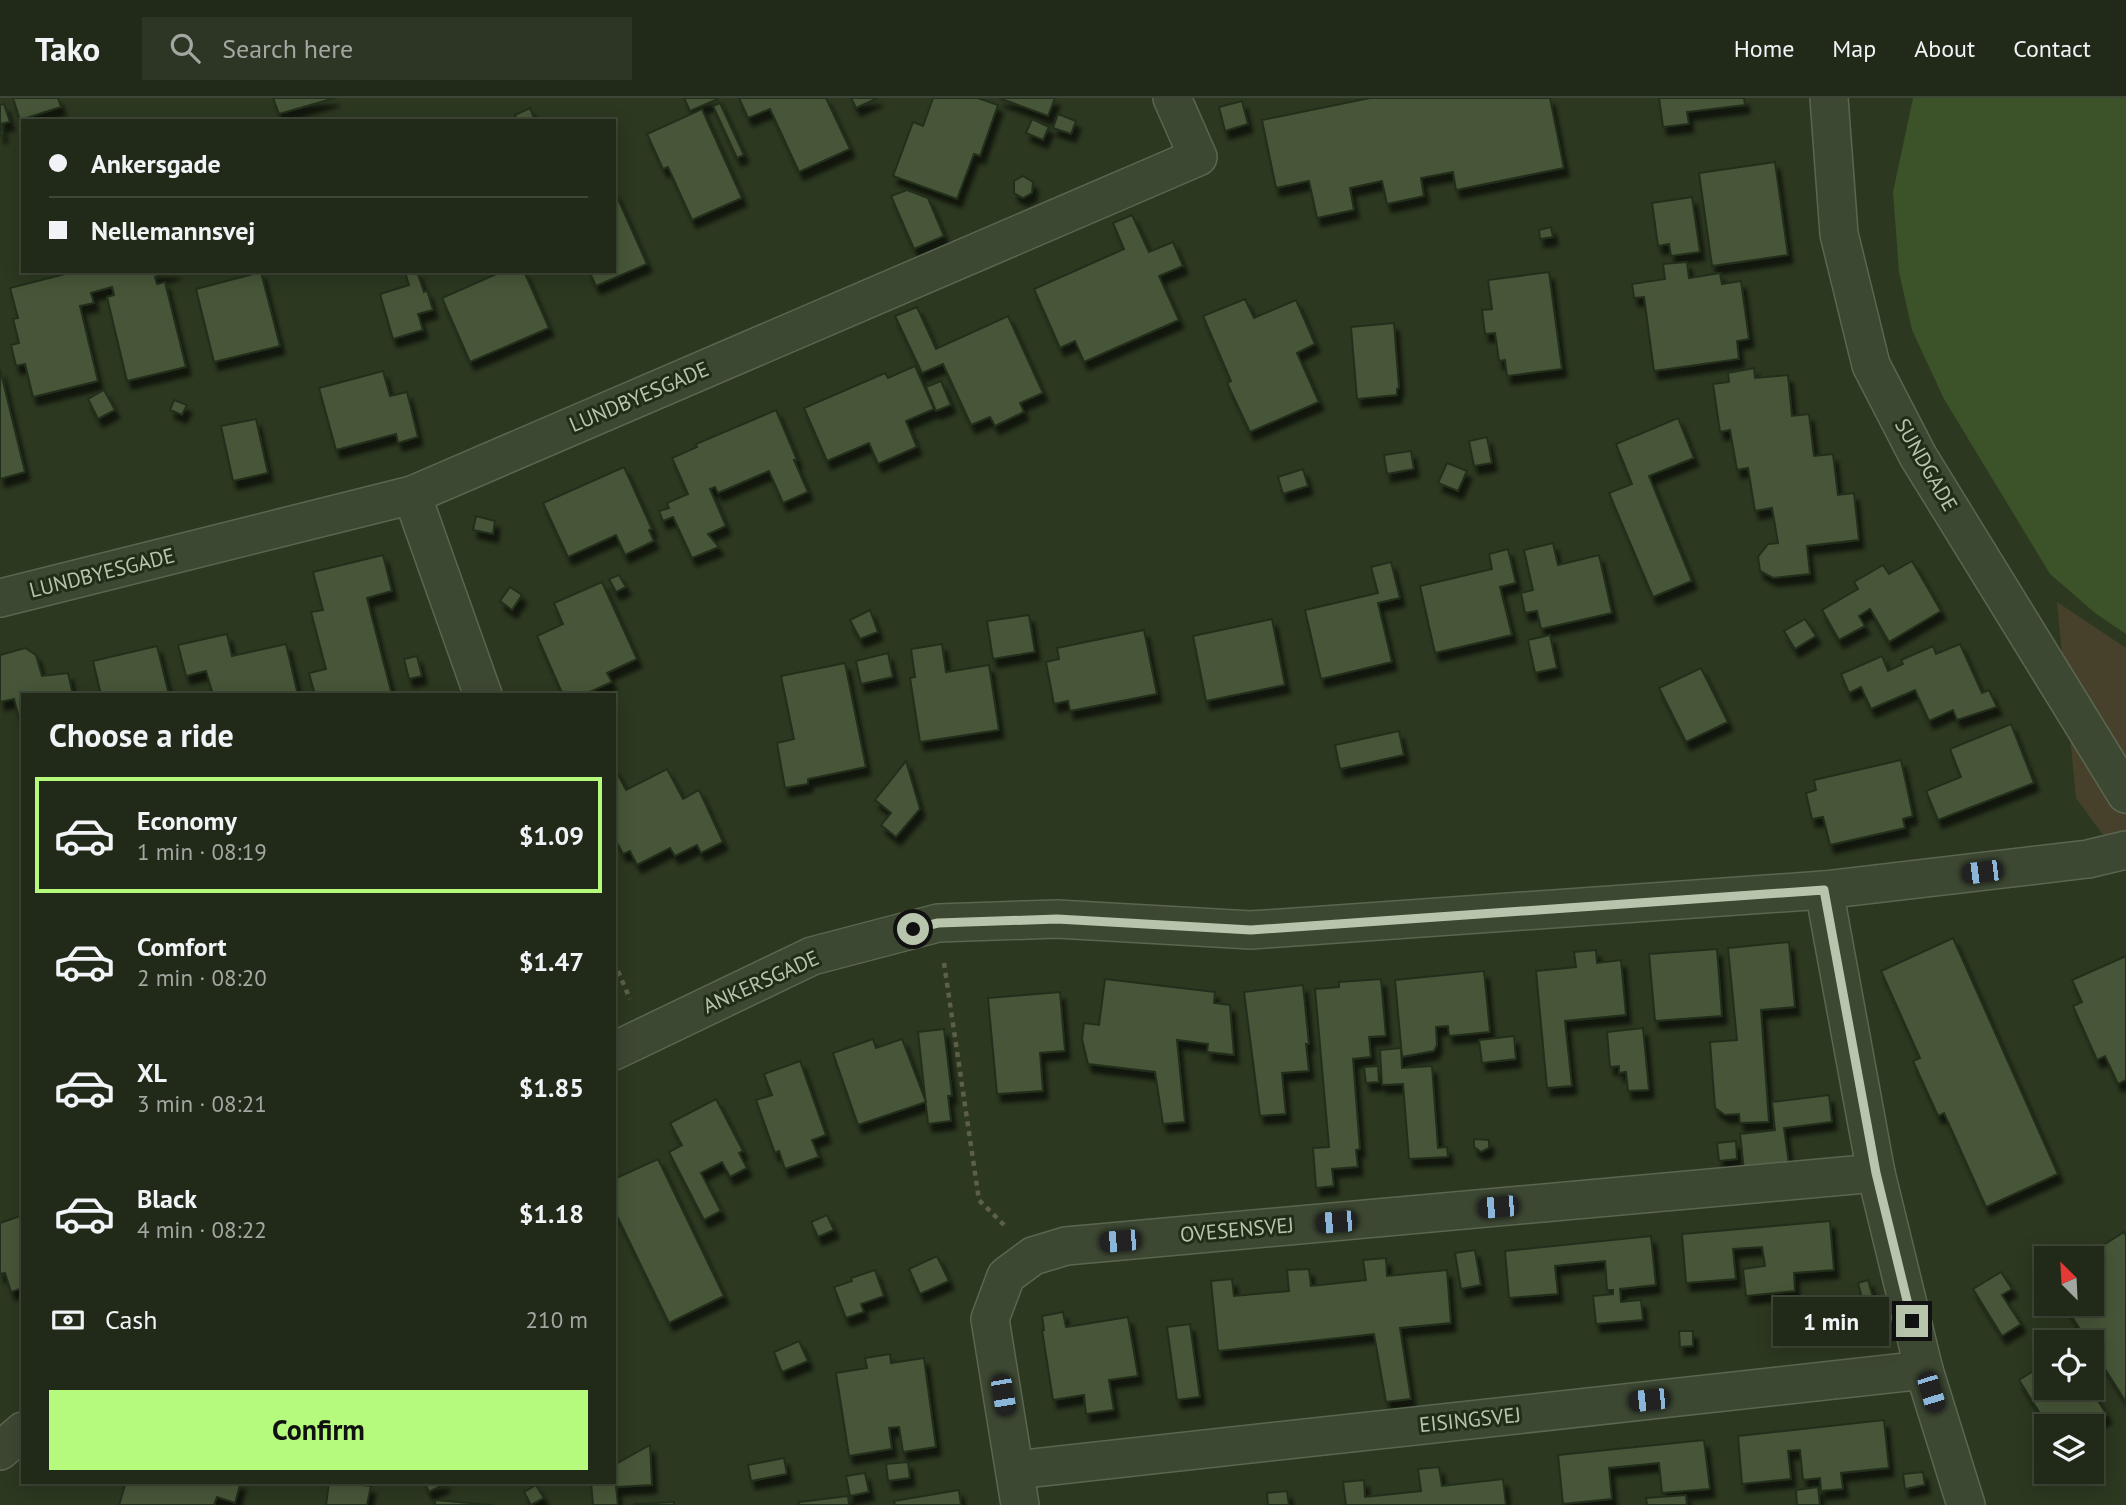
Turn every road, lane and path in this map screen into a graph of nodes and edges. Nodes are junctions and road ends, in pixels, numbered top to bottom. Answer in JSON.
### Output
{"nodes":[{"id":1,"x":1172,"y":98,"type":"edge"},
{"id":2,"x":1829,"y":98,"type":"edge"},
{"id":3,"x":412,"y":495,"type":"junction"},
{"id":4,"x":0,"y":598,"type":"edge"},
{"id":5,"x":482,"y":693,"type":"edge"},
{"id":6,"x":2126,"y":794,"type":"edge"},
{"id":7,"x":2126,"y":850,"type":"edge"},
{"id":8,"x":1824,"y":890,"type":"junction"},
{"id":9,"x":938,"y":923,"type":"junction"},
{"id":10,"x":616,"y":1050,"type":"edge"},
{"id":11,"x":1876,"y":1173,"type":"junction"},
{"id":12,"x":979,"y":1200,"type":"dead end"},
{"id":13,"x":1924,"y":1370,"type":"junction"},
{"id":14,"x":21,"y":1433,"type":"edge"},
{"id":15,"x":0,"y":1451,"type":"edge"},
{"id":16,"x":1018,"y":1488,"type":"edge"},
{"id":17,"x":1966,"y":1505,"type":"edge"}],
"edges":[{"from":1,"to":3,"type":"street","name":"LUNDBYESGADE"},
{"from":2,"to":6,"type":"street","name":"SUNDGADE"},
{"from":3,"to":4,"type":"street","name":"LUNDBYESGADE"},
{"from":3,"to":5,"type":"street"},
{"from":7,"to":8,"type":"street","name":"ANKERSGADE"},
{"from":8,"to":9,"type":"street","name":"ANKERSGADE"},
{"from":8,"to":11,"type":"street"},
{"from":9,"to":10,"type":"street","name":"ANKERSGADE"},
{"from":9,"to":12,"type":"path"},
{"from":11,"to":13,"type":"street"},
{"from":11,"to":16,"type":"street","name":"OVESENSVEJ"},
{"from":13,"to":16,"type":"street","name":"EISINGSVEJ"},
{"from":13,"to":17,"type":"street"},
{"from":14,"to":15,"type":"street"}]}
